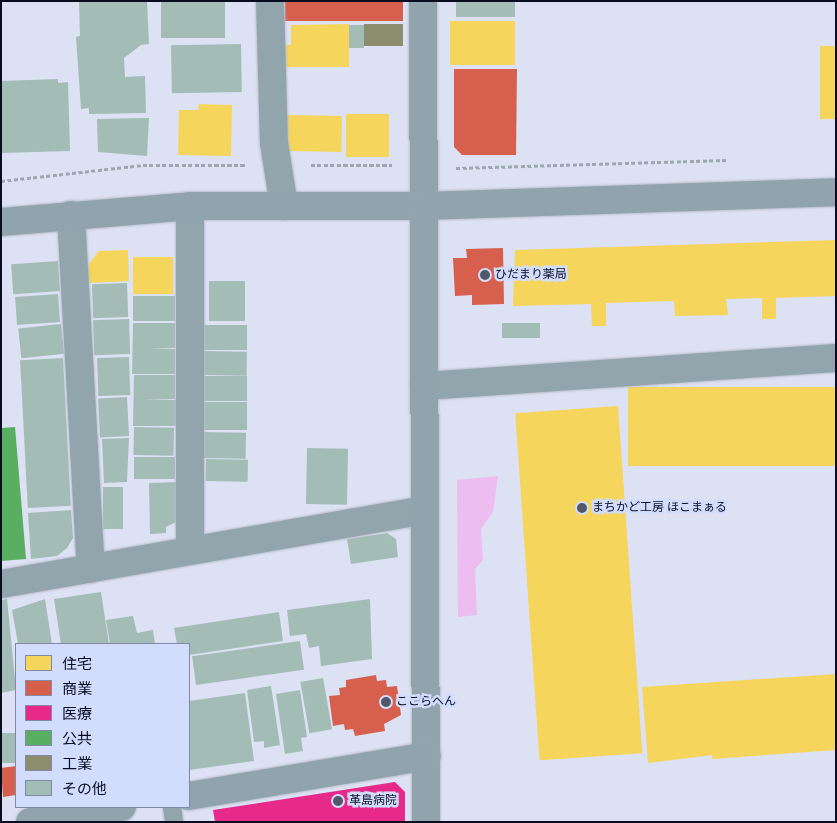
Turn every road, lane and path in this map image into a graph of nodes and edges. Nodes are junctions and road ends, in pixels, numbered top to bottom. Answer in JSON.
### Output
{"nodes":[{"id":1,"x":270,"y":1,"type":"edge"},
{"id":2,"x":423,"y":1,"type":"edge"},
{"id":3,"x":738,"y":160,"type":"dead end"},
{"id":4,"x":277,"y":165,"type":"junction"},
{"id":5,"x":403,"y":165,"type":"dead end"},
{"id":6,"x":453,"y":168,"type":"dead end"},
{"id":7,"x":1,"y":181,"type":"edge"},
{"id":8,"x":836,"y":192,"type":"edge"},
{"id":9,"x":190,"y":206,"type":"junction"},
{"id":10,"x":284,"y":206,"type":"junction"},
{"id":11,"x":423,"y":206,"type":"junction"},
{"id":12,"x":71,"y":215,"type":"junction"},
{"id":13,"x":1,"y":222,"type":"edge"},
{"id":14,"x":836,"y":358,"type":"edge"},
{"id":15,"x":424,"y":386,"type":"junction"},
{"id":16,"x":424,"y":510,"type":"junction"},
{"id":17,"x":190,"y":550,"type":"junction"},
{"id":18,"x":91,"y":568,"type":"junction"},
{"id":19,"x":1,"y":584,"type":"edge"},
{"id":20,"x":427,"y":756,"type":"junction"},
{"id":21,"x":190,"y":796,"type":"edge"},
{"id":22,"x":116,"y":808,"type":"edge"},
{"id":23,"x":172,"y":808,"type":"edge"},
{"id":24,"x":30,"y":822,"type":"edge"},
{"id":25,"x":174,"y":822,"type":"edge"},
{"id":26,"x":426,"y":822,"type":"edge"}],
"edges":[{"from":1,"to":4,"type":"street"},
{"from":2,"to":11,"type":"street"},
{"from":3,"to":6,"type":"path"},
{"from":4,"to":5,"type":"path"},
{"from":4,"to":7,"type":"path"},
{"from":4,"to":10,"type":"street"},
{"from":8,"to":11,"type":"street"},
{"from":9,"to":10,"type":"street"},
{"from":9,"to":12,"type":"street"},
{"from":9,"to":17,"type":"street"},
{"from":10,"to":11,"type":"street"},
{"from":11,"to":15,"type":"street"},
{"from":12,"to":13,"type":"street"},
{"from":12,"to":18,"type":"street"},
{"from":14,"to":15,"type":"street"},
{"from":15,"to":16,"type":"street"},
{"from":16,"to":17,"type":"street"},
{"from":16,"to":20,"type":"street"},
{"from":17,"to":18,"type":"street"},
{"from":18,"to":19,"type":"street"},
{"from":20,"to":21,"type":"street"},
{"from":20,"to":26,"type":"street"},
{"from":22,"to":24,"type":"street"},
{"from":23,"to":25,"type":"lane"}]}
